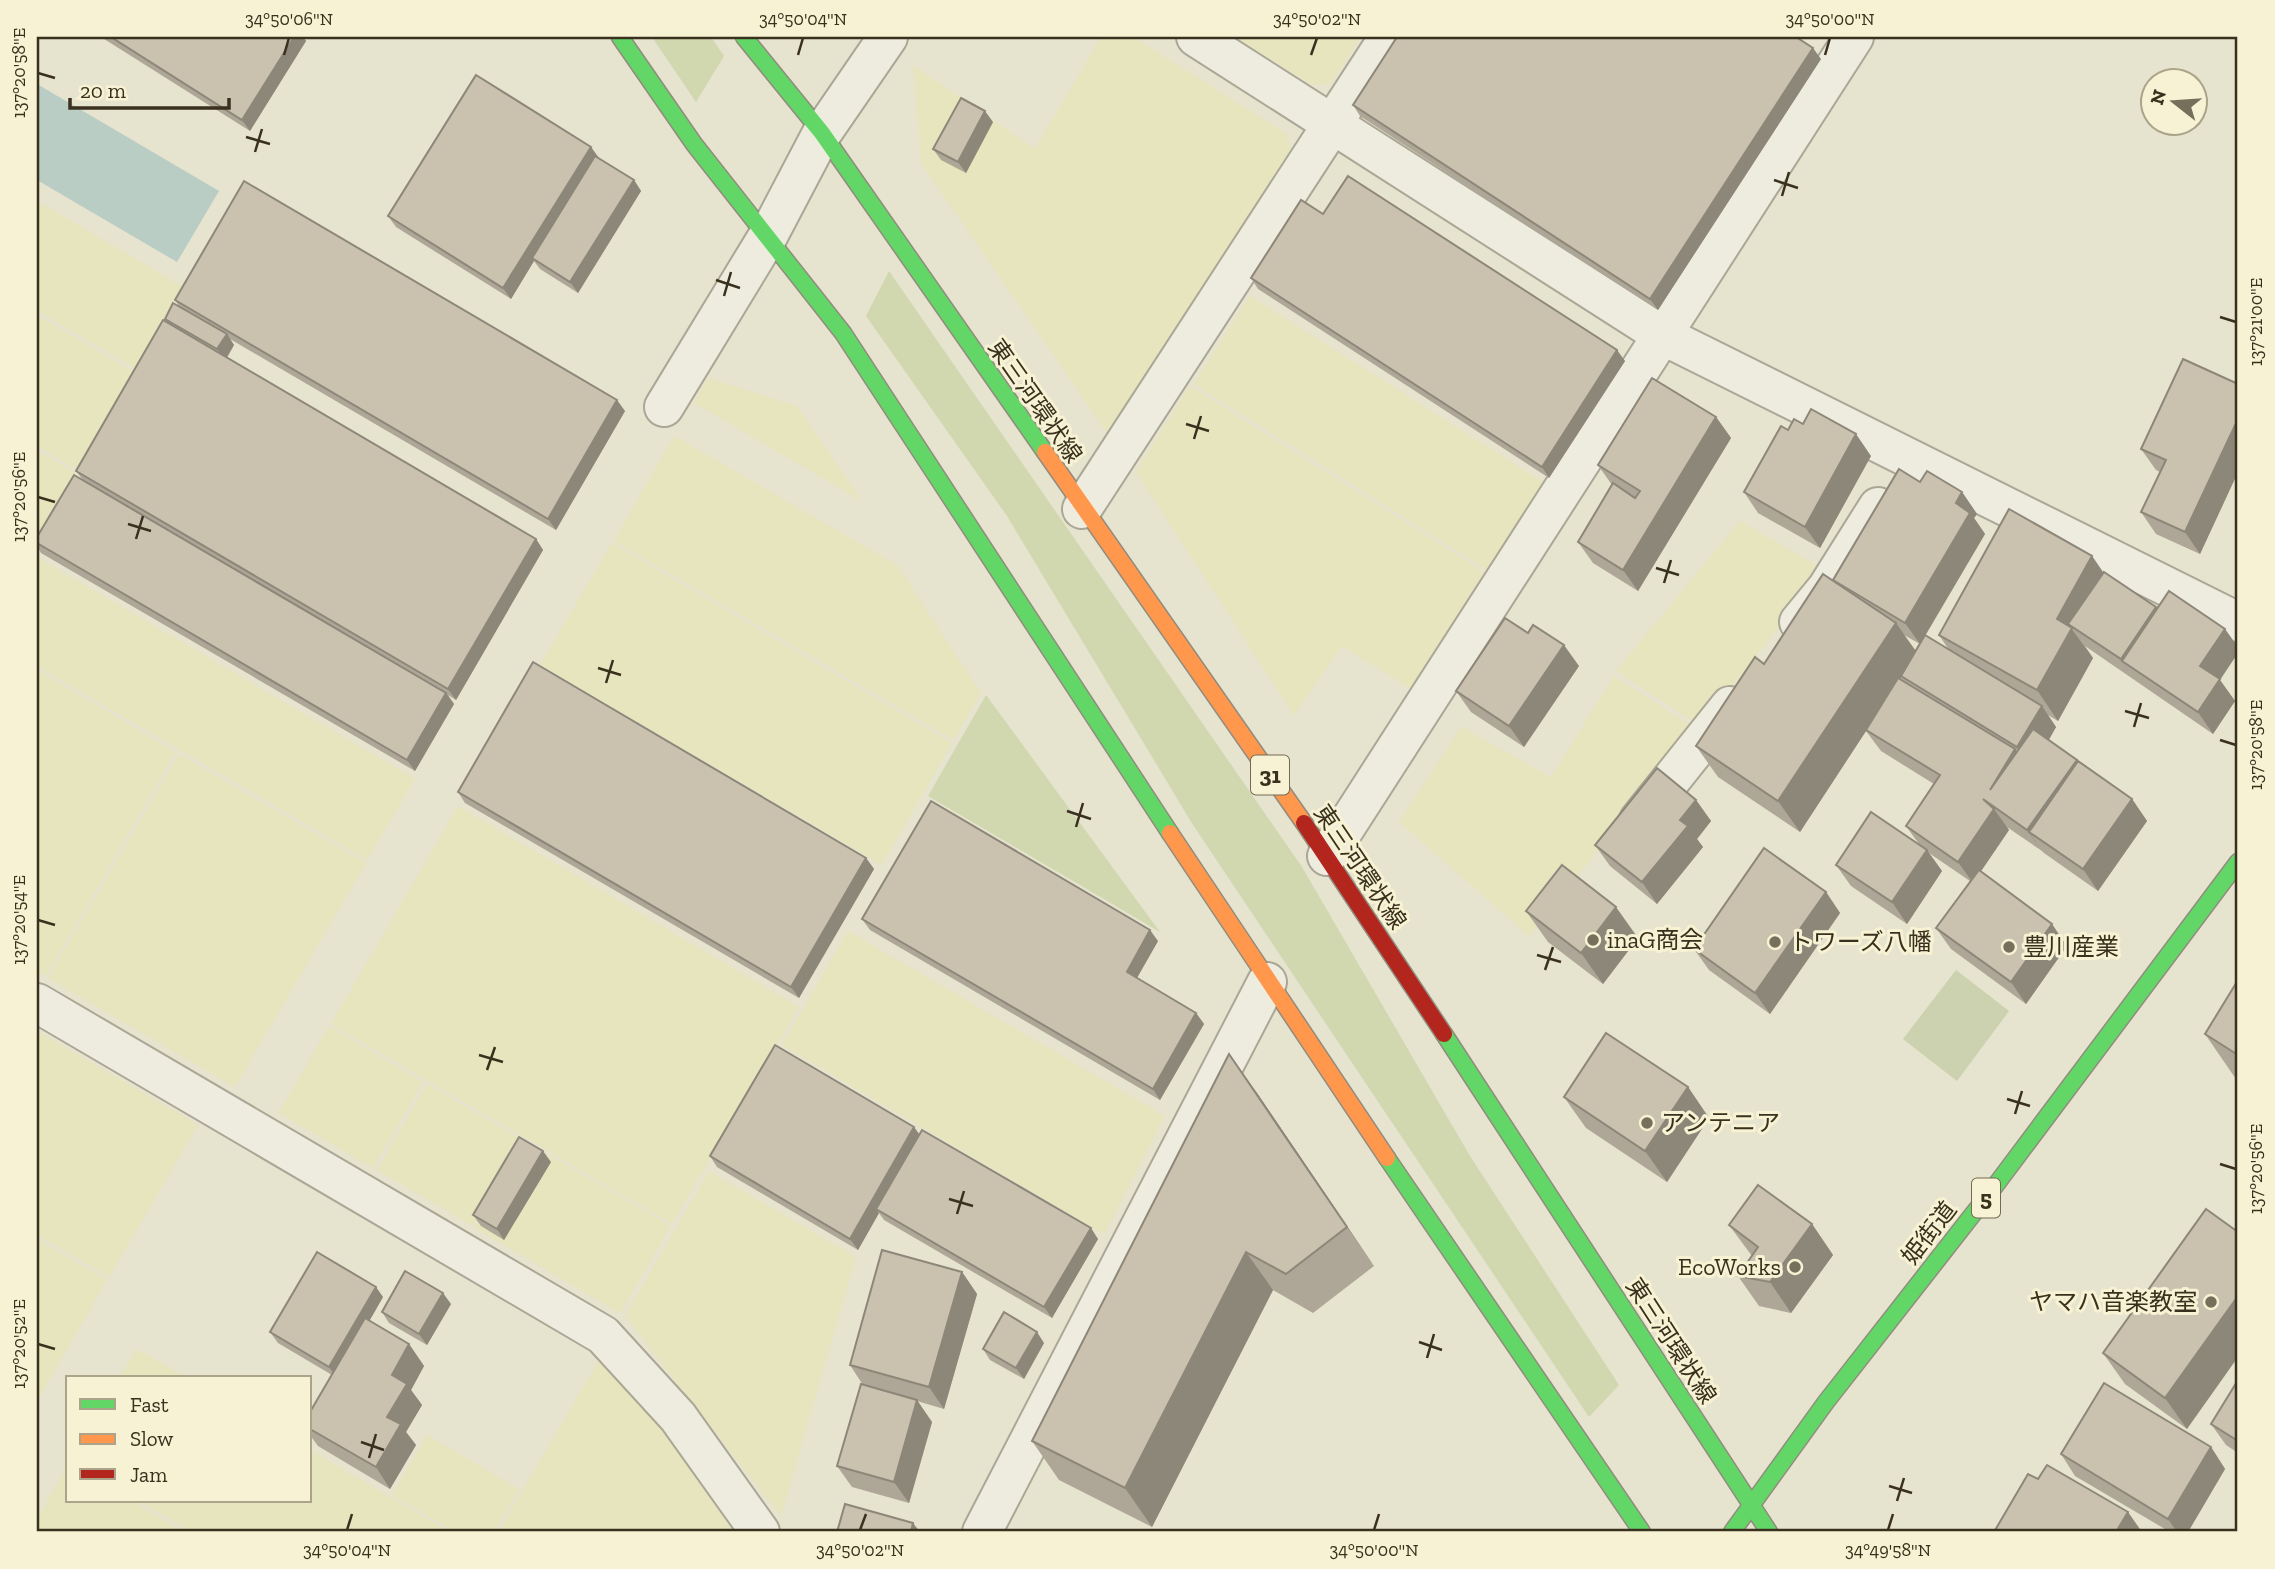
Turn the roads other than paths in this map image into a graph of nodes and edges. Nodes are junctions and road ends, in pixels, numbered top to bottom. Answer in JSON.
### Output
{"nodes":[{"id":1,"x":620,"y":37,"type":"edge"},
{"id":2,"x":744,"y":37,"type":"edge"},
{"id":3,"x":888,"y":37,"type":"edge"},
{"id":4,"x":1196,"y":37,"type":"edge"},
{"id":5,"x":1388,"y":37,"type":"edge"},
{"id":6,"x":1854,"y":37,"type":"edge"},
{"id":7,"x":1333,"y":124,"type":"junction"},
{"id":8,"x":822,"y":133,"type":"junction"},
{"id":9,"x":768,"y":236,"type":"junction"},
{"id":10,"x":1662,"y":335,"type":"junction"},
{"id":11,"x":664,"y":407,"type":"dead end"},
{"id":12,"x":1909,"y":458,"type":"junction"},
{"id":13,"x":1082,"y":509,"type":"junction"},
{"id":14,"x":2238,"y":622,"type":"edge"},
{"id":15,"x":1775,"y":652,"type":"edge"},
{"id":16,"x":1749,"y":684,"type":"edge"},
{"id":17,"x":1634,"y":826,"type":"edge"},
{"id":18,"x":1327,"y":856,"type":"junction"},
{"id":19,"x":2238,"y":862,"type":"edge"},
{"id":20,"x":1268,"y":982,"type":"junction"},
{"id":21,"x":37,"y":1003,"type":"edge"},
{"id":22,"x":1751,"y":1505,"type":"junction"},
{"id":23,"x":760,"y":1532,"type":"edge"},
{"id":24,"x":982,"y":1532,"type":"edge"},
{"id":25,"x":1642,"y":1532,"type":"edge"},
{"id":26,"x":1732,"y":1532,"type":"edge"},
{"id":27,"x":1769,"y":1532,"type":"edge"}],
"edges":[{"from":1,"to":9,"type":"main road"},
{"from":2,"to":8,"type":"main road","name":"東三河環状線","number":"31"},
{"from":3,"to":8,"type":"street"},
{"from":4,"to":7,"type":"street"},
{"from":5,"to":7,"type":"street"},
{"from":6,"to":10,"type":"street"},
{"from":7,"to":10,"type":"street"},
{"from":7,"to":13,"type":"street"},
{"from":8,"to":9,"type":"street"},
{"from":8,"to":13,"type":"main road","name":"東三河環状線","number":"31"},
{"from":9,"to":11,"type":"street"},
{"from":9,"to":20,"type":"main road"},
{"from":10,"to":12,"type":"street"},
{"from":10,"to":18,"type":"street"},
{"from":12,"to":14,"type":"street"},
{"from":12,"to":15,"type":"street"},
{"from":13,"to":18,"type":"main road","name":"東三河環状線","number":"31"},
{"from":16,"to":17,"type":"street"},
{"from":18,"to":22,"type":"main road","name":"東三河環状線","number":"31"},
{"from":19,"to":22,"type":"main road","name":"姫街道","number":"5"},
{"from":20,"to":24,"type":"street"},
{"from":20,"to":25,"type":"main road"},
{"from":21,"to":23,"type":"street"},
{"from":22,"to":26,"type":"main road","name":"姫街道","number":"5"},
{"from":22,"to":27,"type":"main road","name":"東三河環状線","number":"31"}]}
